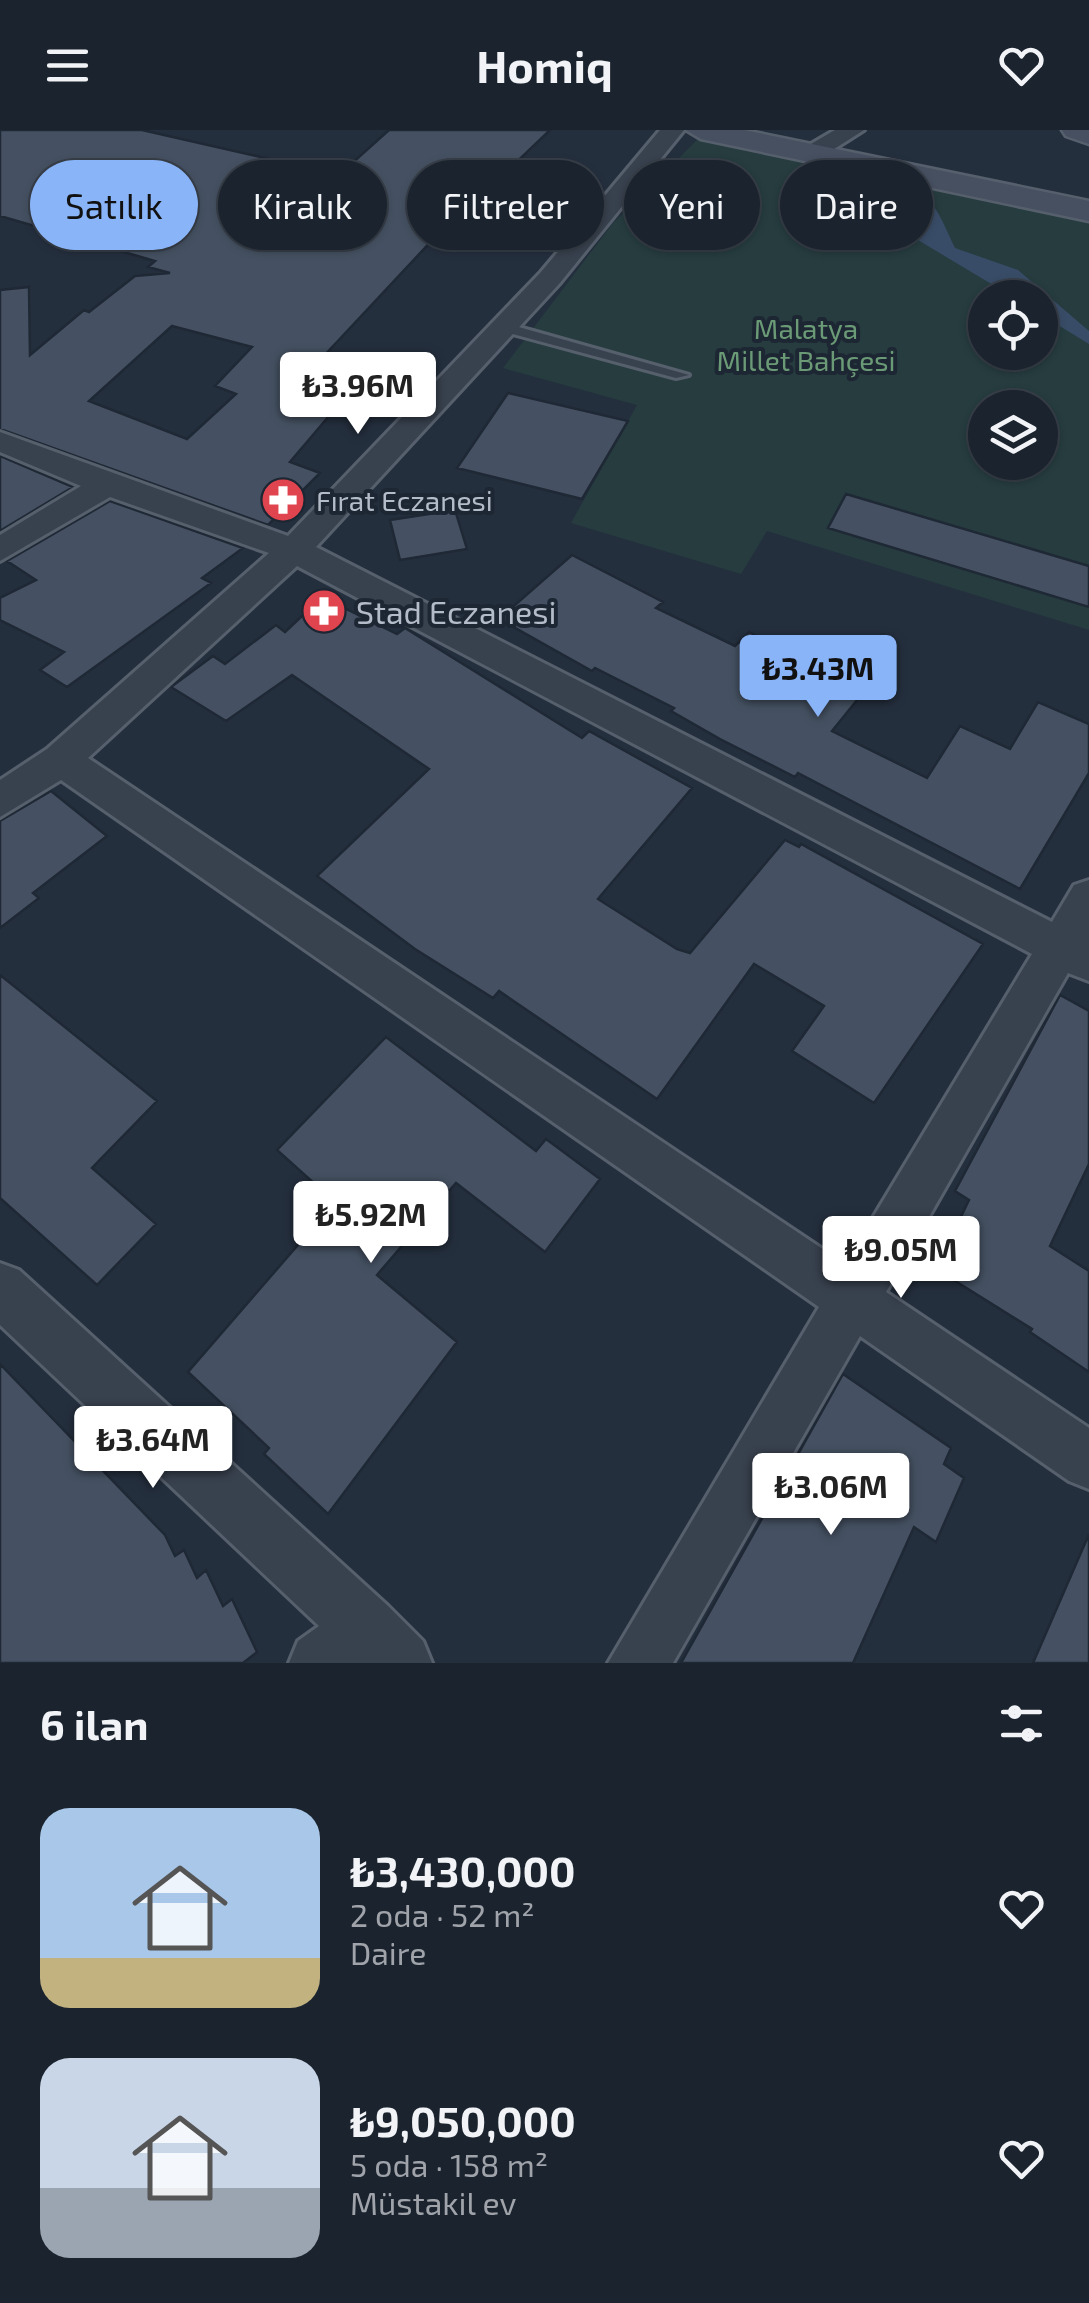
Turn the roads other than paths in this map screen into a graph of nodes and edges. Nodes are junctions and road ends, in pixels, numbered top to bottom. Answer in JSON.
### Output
{"nodes":[{"id":1,"x":672,"y":130,"type":"edge"},
{"id":2,"x":701,"y":130,"type":"edge"},
{"id":3,"x":1078,"y":130,"type":"edge"},
{"id":4,"x":1089,"y":136,"type":"edge"},
{"id":5,"x":828,"y":138,"type":"edge"},
{"id":6,"x":1089,"y":194,"type":"edge"},
{"id":7,"x":1089,"y":211,"type":"edge"},
{"id":8,"x":504,"y":327,"type":"junction"},
{"id":9,"x":681,"y":375,"type":"dead end"},
{"id":10,"x":0,"y":441,"type":"edge"},
{"id":11,"x":106,"y":485,"type":"junction"},
{"id":12,"x":0,"y":550,"type":"edge"},
{"id":13,"x":294,"y":550,"type":"junction"},
{"id":14,"x":61,"y":760,"type":"junction"},
{"id":15,"x":0,"y":801,"type":"edge"},
{"id":16,"x":1089,"y":898,"type":"edge"},
{"id":17,"x":1076,"y":954,"type":"edge"},
{"id":18,"x":852,"y":1302,"type":"junction"},
{"id":19,"x":7,"y":1307,"type":"edge"},
{"id":20,"x":1089,"y":1460,"type":"edge"},
{"id":21,"x":362,"y":1652,"type":"edge"},
{"id":22,"x":638,"y":1663,"type":"edge"}],
"edges":[{"from":1,"to":8,"type":"street"},
{"from":2,"to":5,"type":"main road"},
{"from":3,"to":4,"type":"main road"},
{"from":5,"to":6,"type":"main road"},
{"from":5,"to":7,"type":"main road"},
{"from":8,"to":9,"type":"lane"},
{"from":8,"to":13,"type":"street"},
{"from":10,"to":11,"type":"street"},
{"from":11,"to":12,"type":"street"},
{"from":11,"to":13,"type":"street"},
{"from":13,"to":14,"type":"street"},
{"from":13,"to":17,"type":"street"},
{"from":14,"to":15,"type":"street"},
{"from":14,"to":18,"type":"street"},
{"from":16,"to":17,"type":"street"},
{"from":17,"to":18,"type":"street"},
{"from":18,"to":20,"type":"street"},
{"from":18,"to":22,"type":"street"},
{"from":19,"to":21,"type":"street"}]}
